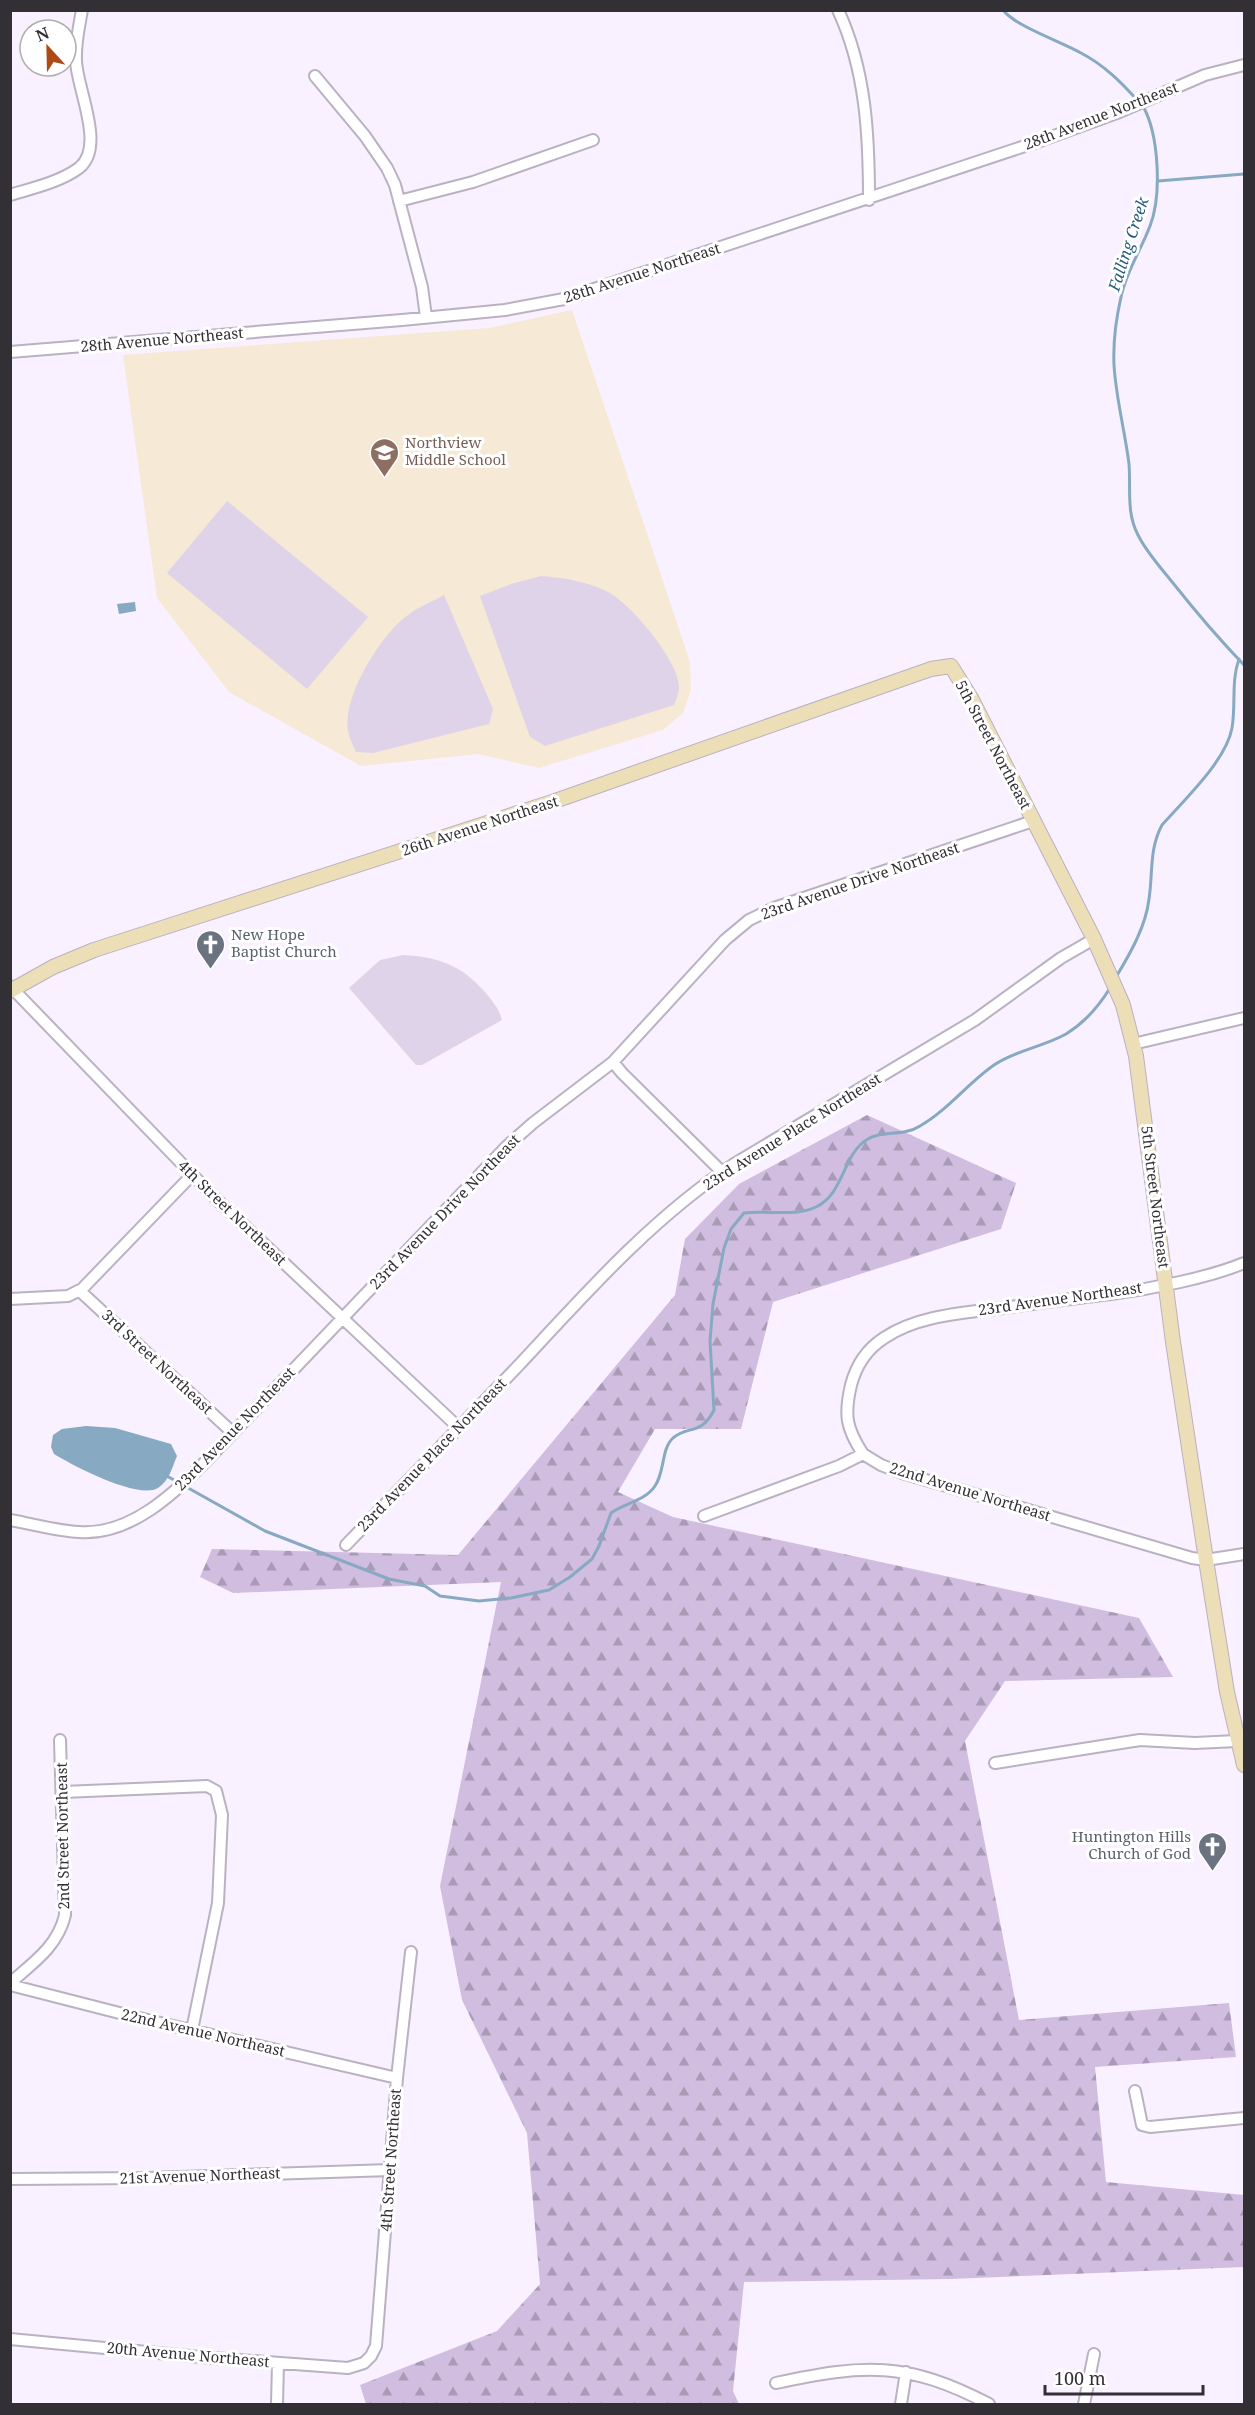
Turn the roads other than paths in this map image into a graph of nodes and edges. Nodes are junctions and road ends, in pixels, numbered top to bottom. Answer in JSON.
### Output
{"nodes":[{"id":1,"x":82,"y":10,"type":"edge"},
{"id":2,"x":838,"y":10,"type":"edge"},
{"id":3,"x":1245,"y":65,"type":"edge"},
{"id":4,"x":315,"y":76,"type":"dead end"},
{"id":5,"x":593,"y":140,"type":"dead end"},
{"id":6,"x":10,"y":195,"type":"edge"},
{"id":7,"x":868,"y":200,"type":"junction"},
{"id":8,"x":399,"y":201,"type":"junction"},
{"id":9,"x":426,"y":316,"type":"junction"},
{"id":10,"x":10,"y":352,"type":"edge"},
{"id":11,"x":951,"y":666,"type":"joint"},
{"id":12,"x":1033,"y":821,"type":"junction"},
{"id":13,"x":1094,"y":939,"type":"junction"},
{"id":14,"x":12,"y":989,"type":"edge"},
{"id":15,"x":1245,"y":1018,"type":"edge"},
{"id":16,"x":1133,"y":1044,"type":"junction"},
{"id":17,"x":613,"y":1062,"type":"junction"},
{"id":18,"x":722,"y":1172,"type":"junction"},
{"id":19,"x":192,"y":1175,"type":"junction"},
{"id":20,"x":1245,"y":1263,"type":"edge"},
{"id":21,"x":1166,"y":1283,"type":"junction"},
{"id":22,"x":80,"y":1291,"type":"junction"},
{"id":23,"x":10,"y":1299,"type":"edge"},
{"id":24,"x":343,"y":1318,"type":"junction"},
{"id":25,"x":458,"y":1427,"type":"junction"},
{"id":26,"x":233,"y":1433,"type":"junction"},
{"id":27,"x":863,"y":1454,"type":"junction"},
{"id":28,"x":704,"y":1516,"type":"dead end"},
{"id":29,"x":10,"y":1520,"type":"edge"},
{"id":30,"x":346,"y":1545,"type":"dead end"},
{"id":31,"x":1245,"y":1554,"type":"edge"},
{"id":32,"x":1206,"y":1560,"type":"junction"},
{"id":33,"x":60,"y":1740,"type":"dead end"},
{"id":34,"x":1237,"y":1741,"type":"junction"},
{"id":35,"x":995,"y":1763,"type":"dead end"},
{"id":36,"x":1245,"y":1765,"type":"edge"},
{"id":37,"x":63,"y":1792,"type":"junction"},
{"id":38,"x":411,"y":1952,"type":"dead end"},
{"id":39,"x":10,"y":1984,"type":"edge"},
{"id":40,"x":192,"y":2030,"type":"junction"},
{"id":41,"x":397,"y":2078,"type":"junction"},
{"id":42,"x":1135,"y":2091,"type":"dead end"},
{"id":43,"x":1245,"y":2118,"type":"edge"},
{"id":44,"x":390,"y":2170,"type":"junction"},
{"id":45,"x":10,"y":2179,"type":"edge"},
{"id":46,"x":10,"y":2338,"type":"edge"},
{"id":47,"x":1094,"y":2355,"type":"dead end"},
{"id":48,"x":278,"y":2363,"type":"junction"},
{"id":49,"x":364,"y":2363,"type":"joint"},
{"id":50,"x":906,"y":2372,"type":"junction"},
{"id":51,"x":776,"y":2383,"type":"dead end"},
{"id":52,"x":277,"y":2404,"type":"edge"},
{"id":53,"x":901,"y":2404,"type":"edge"},
{"id":54,"x":989,"y":2404,"type":"edge"},
{"id":55,"x":1084,"y":2404,"type":"edge"}],
"edges":[{"from":1,"to":6,"type":"street"},
{"from":2,"to":7,"type":"street"},
{"from":3,"to":7,"type":"street","name":"28th Avenue Northeast"},
{"from":4,"to":8,"type":"street"},
{"from":5,"to":8,"type":"street"},
{"from":7,"to":9,"type":"street","name":"28th Avenue Northeast"},
{"from":8,"to":9,"type":"street"},
{"from":9,"to":10,"type":"street","name":"28th Avenue Northeast"},
{"from":11,"to":12,"type":"street","name":"5th Street Northeast"},
{"from":11,"to":14,"type":"street","name":"26th Avenue Northeast"},
{"from":12,"to":13,"type":"street","name":"5th Street Northeast"},
{"from":12,"to":17,"type":"street","name":"23rd Avenue Drive Northeast"},
{"from":13,"to":16,"type":"street","name":"5th Street Northeast"},
{"from":13,"to":18,"type":"street","name":"23rd Avenue Place Northeast"},
{"from":14,"to":19,"type":"street","name":"4th Street Northeast"},
{"from":15,"to":16,"type":"street"},
{"from":16,"to":21,"type":"street","name":"5th Street Northeast"},
{"from":17,"to":18,"type":"street"},
{"from":17,"to":24,"type":"street","name":"23rd Avenue Drive Northeast"},
{"from":18,"to":25,"type":"street","name":"23rd Avenue Place Northeast"},
{"from":19,"to":22,"type":"street"},
{"from":19,"to":24,"type":"street","name":"4th Street Northeast"},
{"from":20,"to":21,"type":"street","name":"23rd Avenue Northeast"},
{"from":21,"to":27,"type":"street","name":"23rd Avenue Northeast"},
{"from":21,"to":32,"type":"street","name":"5th Street Northeast"},
{"from":22,"to":23,"type":"street"},
{"from":22,"to":26,"type":"street","name":"3rd Street Northeast"},
{"from":24,"to":25,"type":"street","name":"4th Street Northeast"},
{"from":24,"to":26,"type":"street","name":"23rd Avenue Northeast"},
{"from":25,"to":30,"type":"street","name":"23rd Avenue Place Northeast"},
{"from":26,"to":29,"type":"street","name":"23rd Avenue Northeast"},
{"from":27,"to":28,"type":"street"},
{"from":27,"to":32,"type":"street","name":"22nd Avenue Northeast"},
{"from":31,"to":32,"type":"street","name":"22nd Avenue Northeast"},
{"from":32,"to":34,"type":"street","name":"5th Street Northeast"},
{"from":33,"to":37,"type":"street","name":"2nd Street Northeast"},
{"from":34,"to":35,"type":"street"},
{"from":34,"to":36,"type":"street","name":"5th Street Northeast"},
{"from":37,"to":39,"type":"street","name":"2nd Street Northeast"},
{"from":37,"to":40,"type":"street"},
{"from":38,"to":41,"type":"street","name":"4th Street Northeast"},
{"from":39,"to":40,"type":"street","name":"22nd Avenue Northeast"},
{"from":40,"to":41,"type":"street","name":"22nd Avenue Northeast"},
{"from":41,"to":44,"type":"street","name":"4th Street Northeast"},
{"from":42,"to":43,"type":"street"},
{"from":44,"to":45,"type":"street","name":"21st Avenue Northeast"},
{"from":44,"to":49,"type":"street","name":"4th Street Northeast"},
{"from":46,"to":48,"type":"street","name":"20th Avenue Northeast"},
{"from":47,"to":55,"type":"street"},
{"from":48,"to":49,"type":"street","name":"20th Avenue Northeast"},
{"from":48,"to":52,"type":"street"},
{"from":50,"to":51,"type":"street"},
{"from":50,"to":53,"type":"street"},
{"from":50,"to":54,"type":"street"}]}
